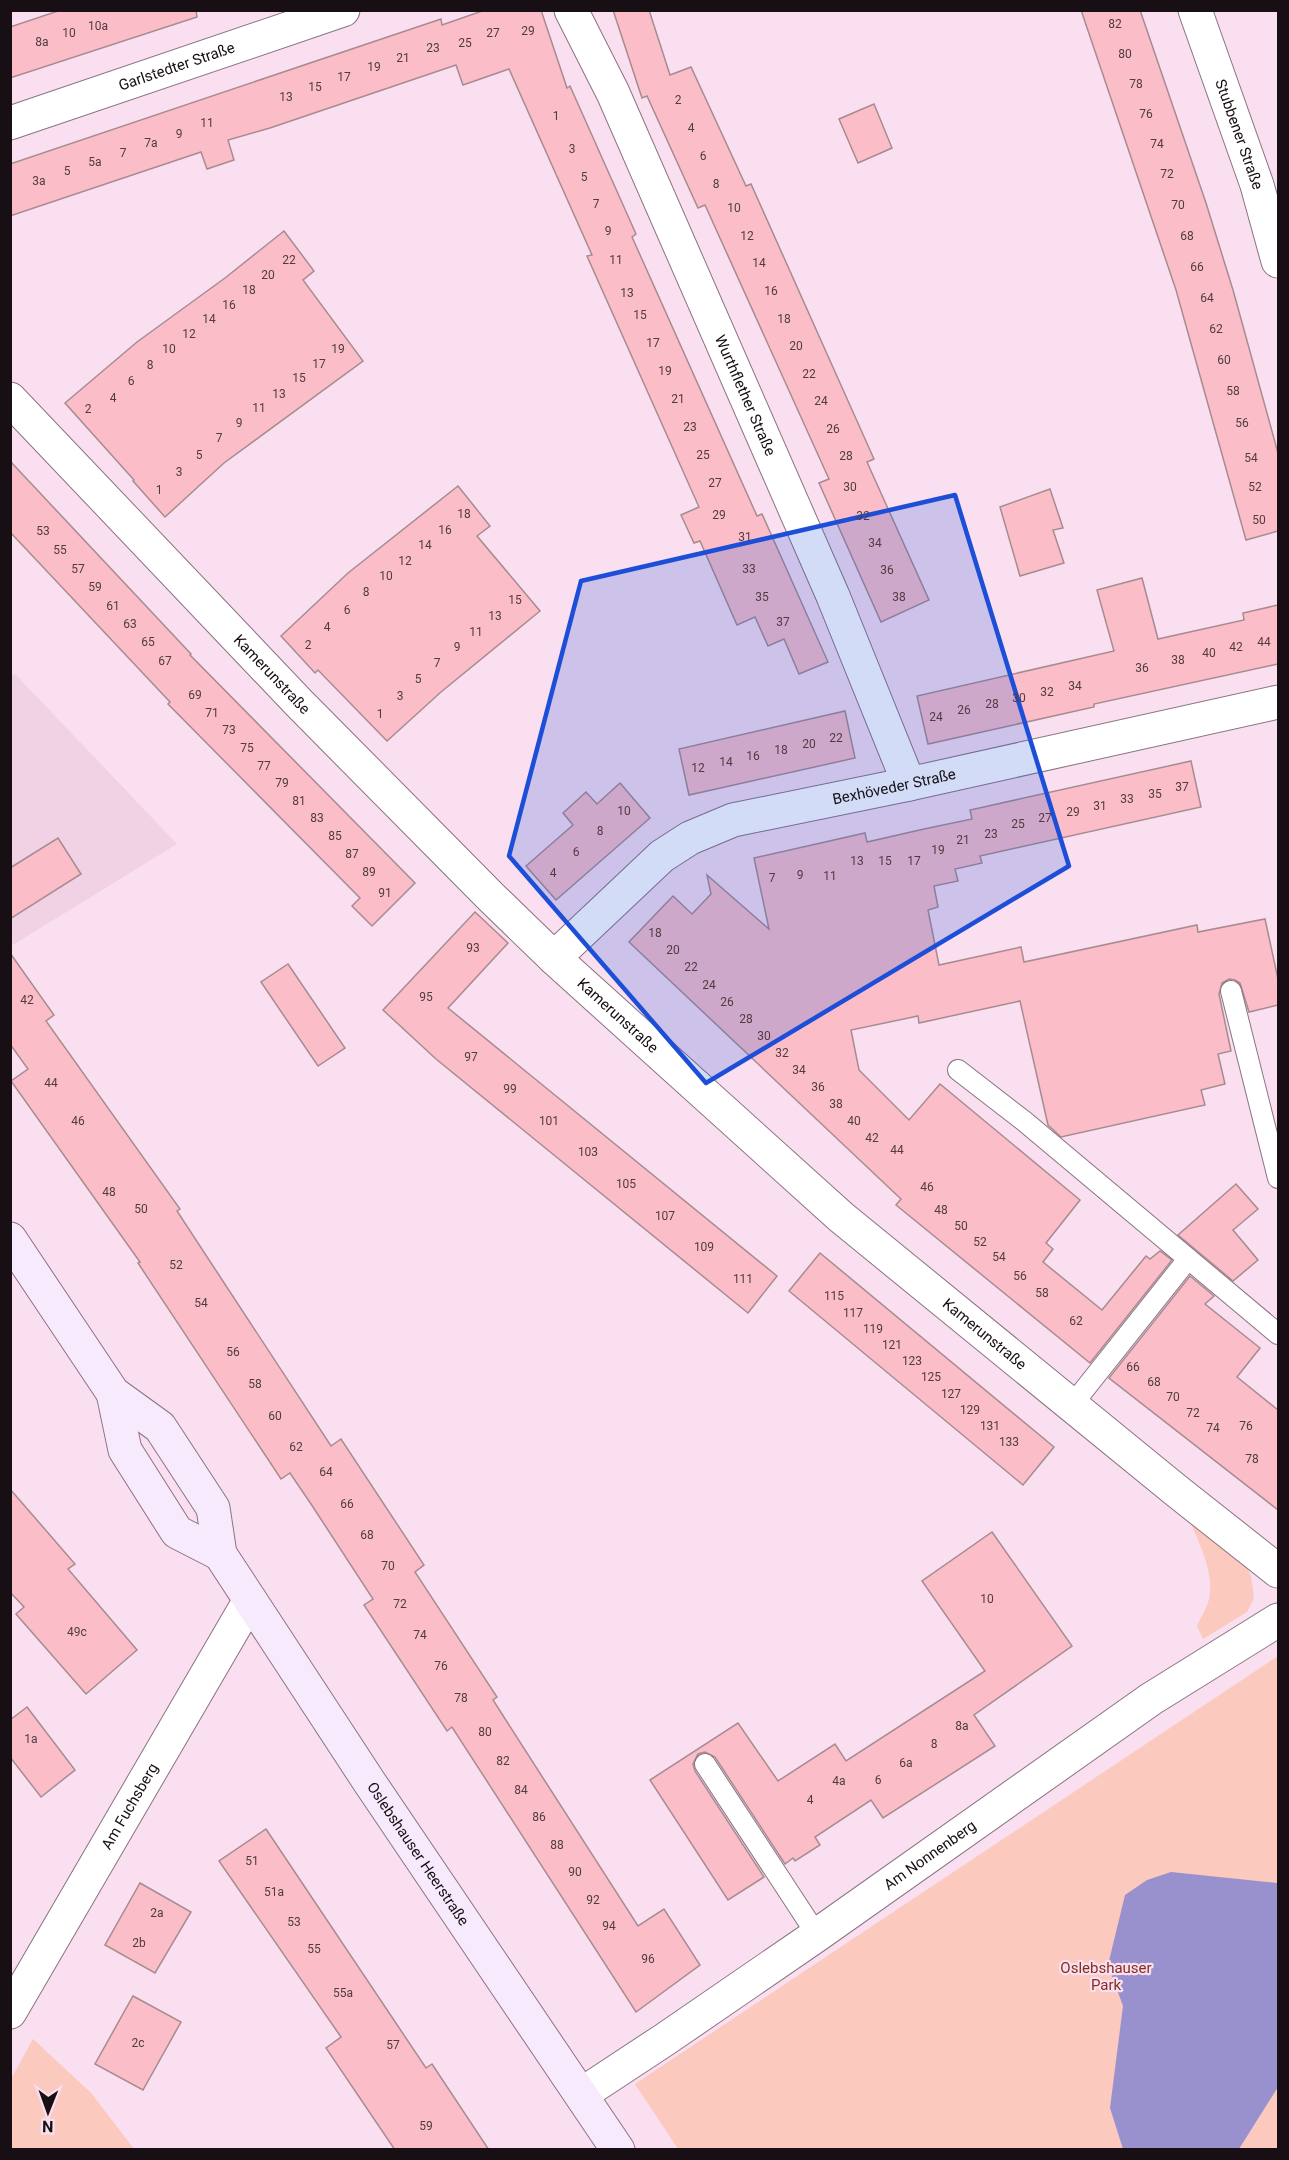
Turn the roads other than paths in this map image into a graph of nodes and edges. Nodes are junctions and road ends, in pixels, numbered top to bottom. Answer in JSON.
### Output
{"nodes":[{"id":1,"x":344,"y":10,"type":"edge"},
{"id":2,"x":571,"y":10,"type":"edge"},
{"id":3,"x":1195,"y":10,"type":"edge"},
{"id":4,"x":10,"y":123,"type":"edge"},
{"id":5,"x":1278,"y":261,"type":"edge"},
{"id":6,"x":10,"y":399,"type":"edge"},
{"id":7,"x":1278,"y":702,"type":"edge"},
{"id":8,"x":909,"y":784,"type":"junction"},
{"id":9,"x":554,"y":958,"type":"junction"},
{"id":10,"x":1231,"y":991,"type":"dead end"},
{"id":11,"x":958,"y":1070,"type":"dead end"},
{"id":12,"x":1278,"y":1178,"type":"edge"},
{"id":13,"x":10,"y":1239,"type":"edge"},
{"id":14,"x":1188,"y":1259,"type":"junction"},
{"id":15,"x":1278,"y":1334,"type":"edge"},
{"id":16,"x":1072,"y":1405,"type":"junction"},
{"id":17,"x":1278,"y":1571,"type":"edge"},
{"id":18,"x":250,"y":1600,"type":"junction"},
{"id":19,"x":1278,"y":1620,"type":"edge"},
{"id":20,"x":705,"y":1764,"type":"dead end"},
{"id":21,"x":817,"y":1935,"type":"junction"},
{"id":22,"x":10,"y":2012,"type":"edge"},
{"id":23,"x":582,"y":2094,"type":"junction"},
{"id":24,"x":616,"y":2149,"type":"edge"}],
"edges":[{"from":1,"to":4,"type":"street","name":"Garlstedter Straße"},
{"from":2,"to":8,"type":"street","name":"Wurthflether Straße"},
{"from":3,"to":5,"type":"street","name":"Stubbener Straße"},
{"from":6,"to":9,"type":"street","name":"Kamerunstraße"},
{"from":7,"to":8,"type":"street","name":"Bexhöveder Straße"},
{"from":8,"to":9,"type":"street","name":"Bexhöveder Straße"},
{"from":9,"to":16,"type":"street","name":"Kamerunstraße"},
{"from":10,"to":12,"type":"lane"},
{"from":11,"to":14,"type":"lane"},
{"from":13,"to":18,"type":"main road","name":"Oslebshauser Heerstraße"},
{"from":14,"to":15,"type":"lane"},
{"from":14,"to":16,"type":"lane"},
{"from":16,"to":17,"type":"street","name":"Kamerunstraße"},
{"from":18,"to":22,"type":"street","name":"Am Fuchsberg"},
{"from":18,"to":23,"type":"main road","name":"Oslebshauser Heerstraße"},
{"from":19,"to":21,"type":"street","name":"Am Nonnenberg"},
{"from":20,"to":21,"type":"lane"},
{"from":21,"to":23,"type":"street","name":"Am Nonnenberg"},
{"from":23,"to":24,"type":"main road","name":"Oslebshauser Heerstraße"}]}
